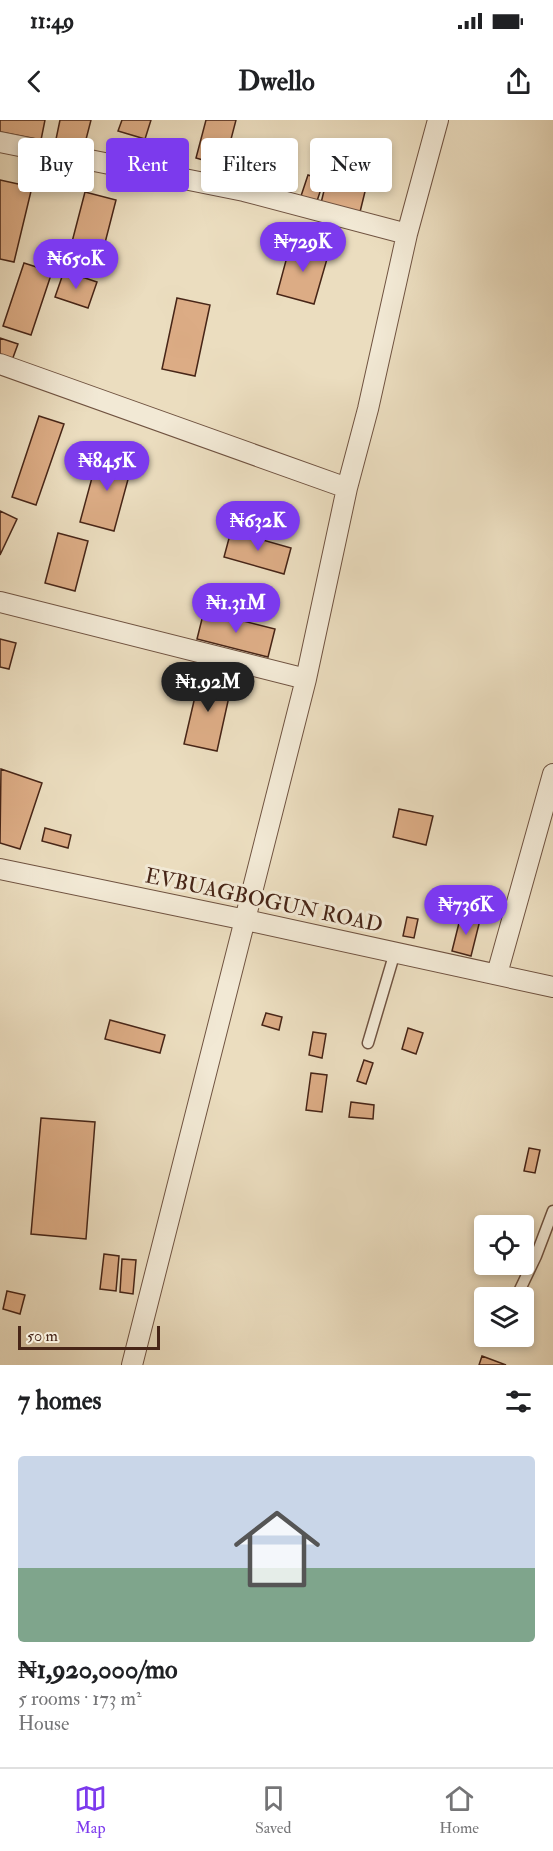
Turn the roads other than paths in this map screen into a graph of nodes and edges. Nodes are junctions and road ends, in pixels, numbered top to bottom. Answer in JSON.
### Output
{"nodes":[{"id":1,"x":438,"y":120,"type":"edge"},
{"id":2,"x":0,"y":142,"type":"edge"},
{"id":3,"x":407,"y":234,"type":"junction"},
{"id":4,"x":0,"y":364,"type":"edge"},
{"id":5,"x":347,"y":488,"type":"junction"},
{"id":6,"x":0,"y":602,"type":"edge"},
{"id":7,"x":306,"y":679,"type":"junction"},
{"id":8,"x":553,"y":774,"type":"edge"},
{"id":9,"x":0,"y":869,"type":"edge"},
{"id":10,"x":246,"y":920,"type":"junction"},
{"id":11,"x":395,"y":952,"type":"junction"},
{"id":12,"x":497,"y":974,"type":"junction"},
{"id":13,"x":553,"y":987,"type":"edge"},
{"id":14,"x":368,"y":1043,"type":"dead end"},
{"id":15,"x":553,"y":1211,"type":"edge"},
{"id":16,"x":521,"y":1287,"type":"edge"},
{"id":17,"x":132,"y":1365,"type":"edge"}],
"edges":[{"from":1,"to":3,"type":"street"},
{"from":2,"to":3,"type":"street"},
{"from":3,"to":5,"type":"street"},
{"from":4,"to":5,"type":"street"},
{"from":5,"to":7,"type":"street"},
{"from":6,"to":7,"type":"street"},
{"from":7,"to":10,"type":"street"},
{"from":8,"to":12,"type":"street"},
{"from":9,"to":10,"type":"street","name":"EVBUAGBOGUN ROAD"},
{"from":10,"to":11,"type":"street","name":"EVBUAGBOGUN ROAD"},
{"from":10,"to":17,"type":"street"},
{"from":11,"to":12,"type":"street","name":"EVBUAGBOGUN ROAD"},
{"from":11,"to":14,"type":"lane"},
{"from":12,"to":13,"type":"street","name":"EVBUAGBOGUN ROAD"},
{"from":15,"to":16,"type":"lane"}]}
